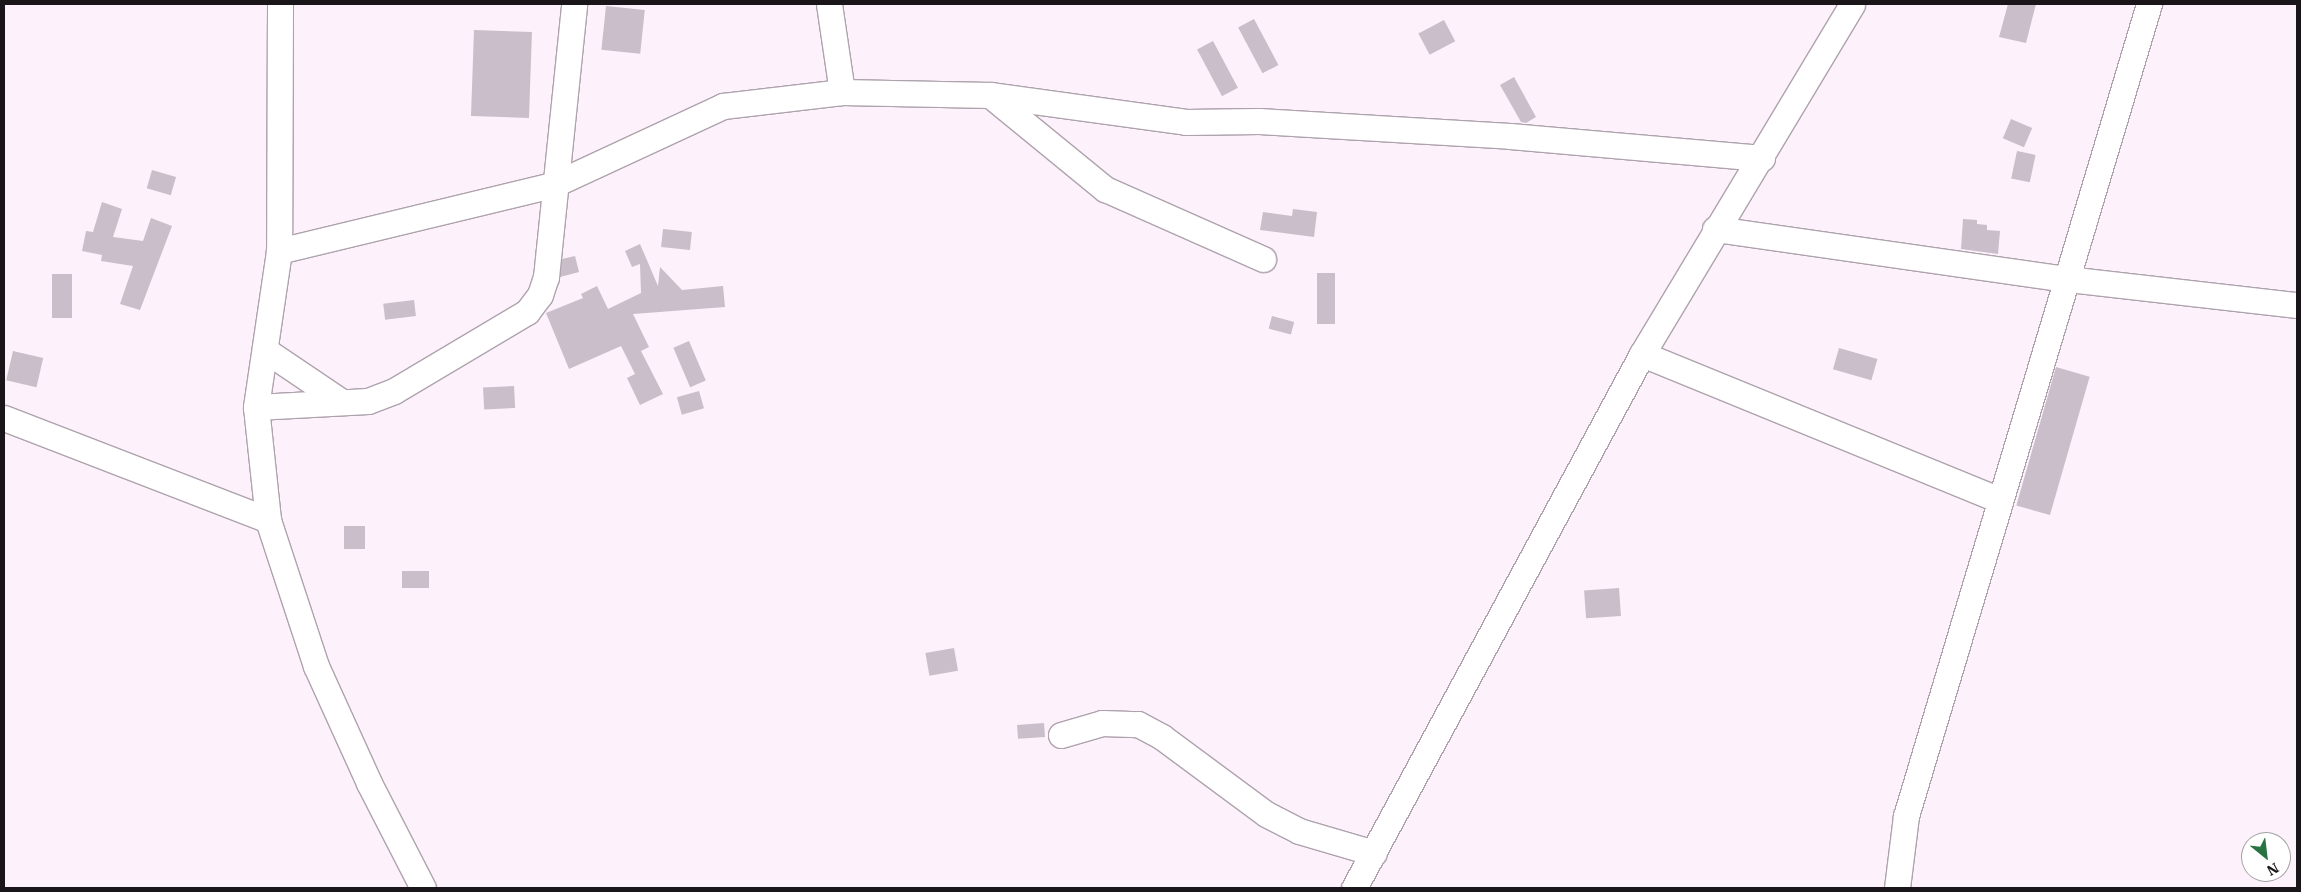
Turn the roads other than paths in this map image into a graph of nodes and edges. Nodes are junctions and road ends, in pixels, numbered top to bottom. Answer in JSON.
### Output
{"nodes":[{"id":1,"x":280,"y":4,"type":"edge"},
{"id":2,"x":574,"y":4,"type":"edge"},
{"id":3,"x":830,"y":4,"type":"edge"},
{"id":4,"x":1852,"y":4,"type":"edge"},
{"id":5,"x":2149,"y":4,"type":"edge"},
{"id":6,"x":842,"y":92,"type":"junction"},
{"id":7,"x":990,"y":95,"type":"junction"},
{"id":8,"x":1762,"y":158,"type":"junction"},
{"id":9,"x":555,"y":184,"type":"junction"},
{"id":10,"x":1715,"y":229,"type":"junction"},
{"id":11,"x":279,"y":251,"type":"junction"},
{"id":12,"x":1262,"y":259,"type":"dead end"},
{"id":13,"x":2068,"y":278,"type":"junction"},
{"id":14,"x":2297,"y":306,"type":"edge"},
{"id":15,"x":265,"y":350,"type":"junction"},
{"id":16,"x":1642,"y":354,"type":"junction"},
{"id":17,"x":342,"y":402,"type":"junction"},
{"id":18,"x":256,"y":408,"type":"junction"},
{"id":19,"x":4,"y":418,"type":"edge"},
{"id":20,"x":1999,"y":500,"type":"junction"},
{"id":21,"x":268,"y":520,"type":"junction"},
{"id":22,"x":1061,"y":735,"type":"dead end"},
{"id":23,"x":1374,"y":853,"type":"junction"},
{"id":24,"x":423,"y":888,"type":"edge"},
{"id":25,"x":1354,"y":888,"type":"edge"},
{"id":26,"x":1897,"y":888,"type":"edge"}],
"edges":[{"from":1,"to":11,"type":"street"},
{"from":2,"to":9,"type":"street"},
{"from":3,"to":6,"type":"street"},
{"from":4,"to":8,"type":"street"},
{"from":5,"to":13,"type":"street"},
{"from":6,"to":7,"type":"street"},
{"from":6,"to":9,"type":"street"},
{"from":7,"to":8,"type":"street"},
{"from":7,"to":12,"type":"street"},
{"from":8,"to":10,"type":"street"},
{"from":9,"to":11,"type":"street"},
{"from":9,"to":17,"type":"street"},
{"from":10,"to":13,"type":"street"},
{"from":10,"to":16,"type":"street"},
{"from":11,"to":15,"type":"street"},
{"from":13,"to":14,"type":"street"},
{"from":13,"to":20,"type":"street"},
{"from":15,"to":17,"type":"street"},
{"from":15,"to":18,"type":"street"},
{"from":16,"to":20,"type":"street"},
{"from":16,"to":23,"type":"street"},
{"from":17,"to":18,"type":"street"},
{"from":18,"to":21,"type":"street"},
{"from":19,"to":21,"type":"street"},
{"from":20,"to":26,"type":"street"},
{"from":21,"to":24,"type":"street"},
{"from":22,"to":23,"type":"street"},
{"from":23,"to":25,"type":"street"}]}
